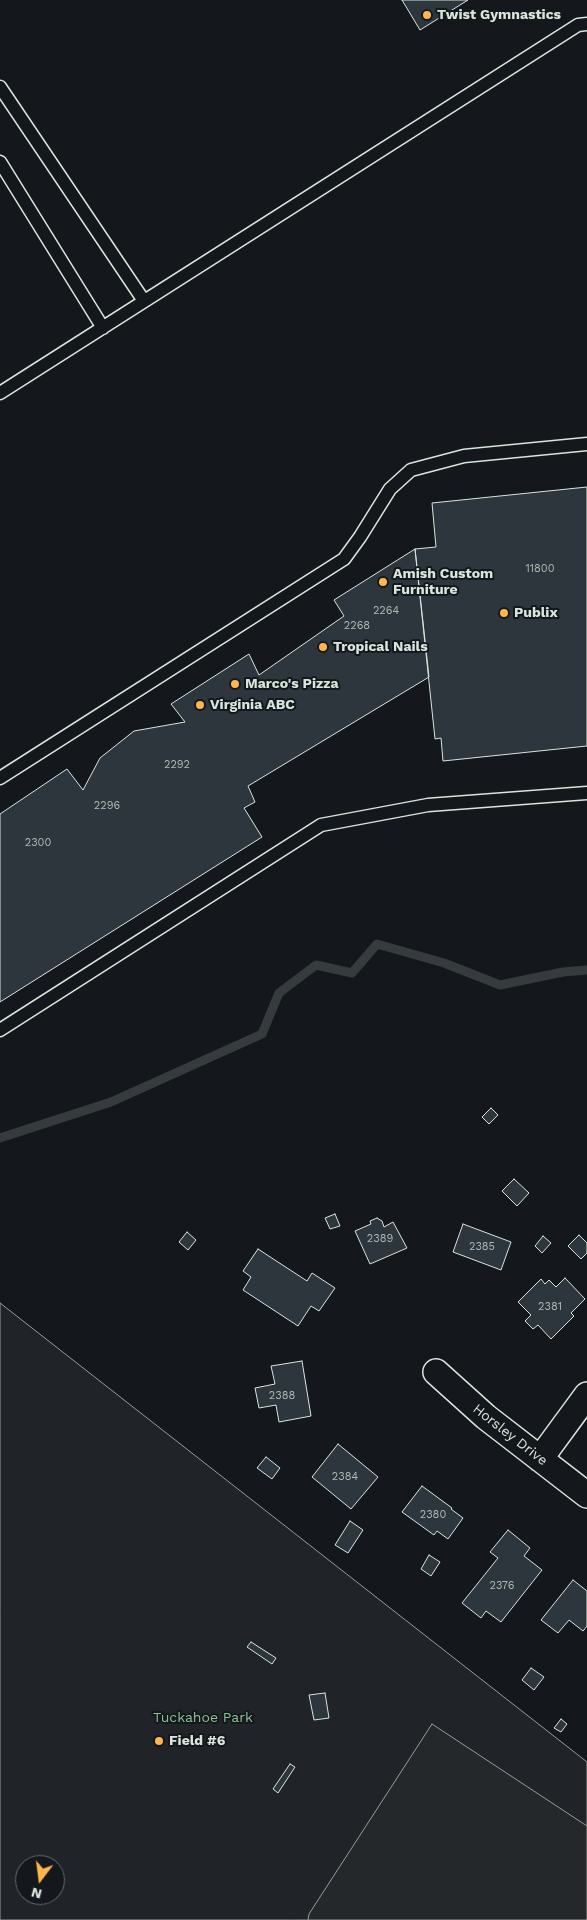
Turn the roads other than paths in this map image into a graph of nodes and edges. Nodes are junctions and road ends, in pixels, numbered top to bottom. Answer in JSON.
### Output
{"nodes":[{"id":1,"x":587,"y":24,"type":"edge"},
{"id":2,"x":0,"y":87,"type":"edge"},
{"id":3,"x":0,"y":162,"type":"edge"},
{"id":4,"x":144,"y":301,"type":"junction"},
{"id":5,"x":103,"y":328,"type":"junction"},
{"id":6,"x":0,"y":393,"type":"edge"},
{"id":7,"x":587,"y":444,"type":"edge"},
{"id":8,"x":0,"y":778,"type":"edge"},
{"id":9,"x":587,"y":793,"type":"edge"},
{"id":10,"x":0,"y":1030,"type":"edge"},
{"id":11,"x":436,"y":1372,"type":"dead end"},
{"id":12,"x":587,"y":1395,"type":"edge"},
{"id":13,"x":540,"y":1459,"type":"junction"},
{"id":14,"x":587,"y":1495,"type":"edge"}],
"edges":[{"from":1,"to":4,"type":"lane"},
{"from":2,"to":4,"type":"lane"},
{"from":3,"to":5,"type":"lane"},
{"from":4,"to":5,"type":"lane"},
{"from":5,"to":6,"type":"lane"},
{"from":7,"to":8,"type":"lane"},
{"from":9,"to":10,"type":"lane"},
{"from":11,"to":13,"type":"street","name":"Horsley Drive"},
{"from":12,"to":13,"type":"street"},
{"from":13,"to":14,"type":"street","name":"Horsley Drive"}]}
